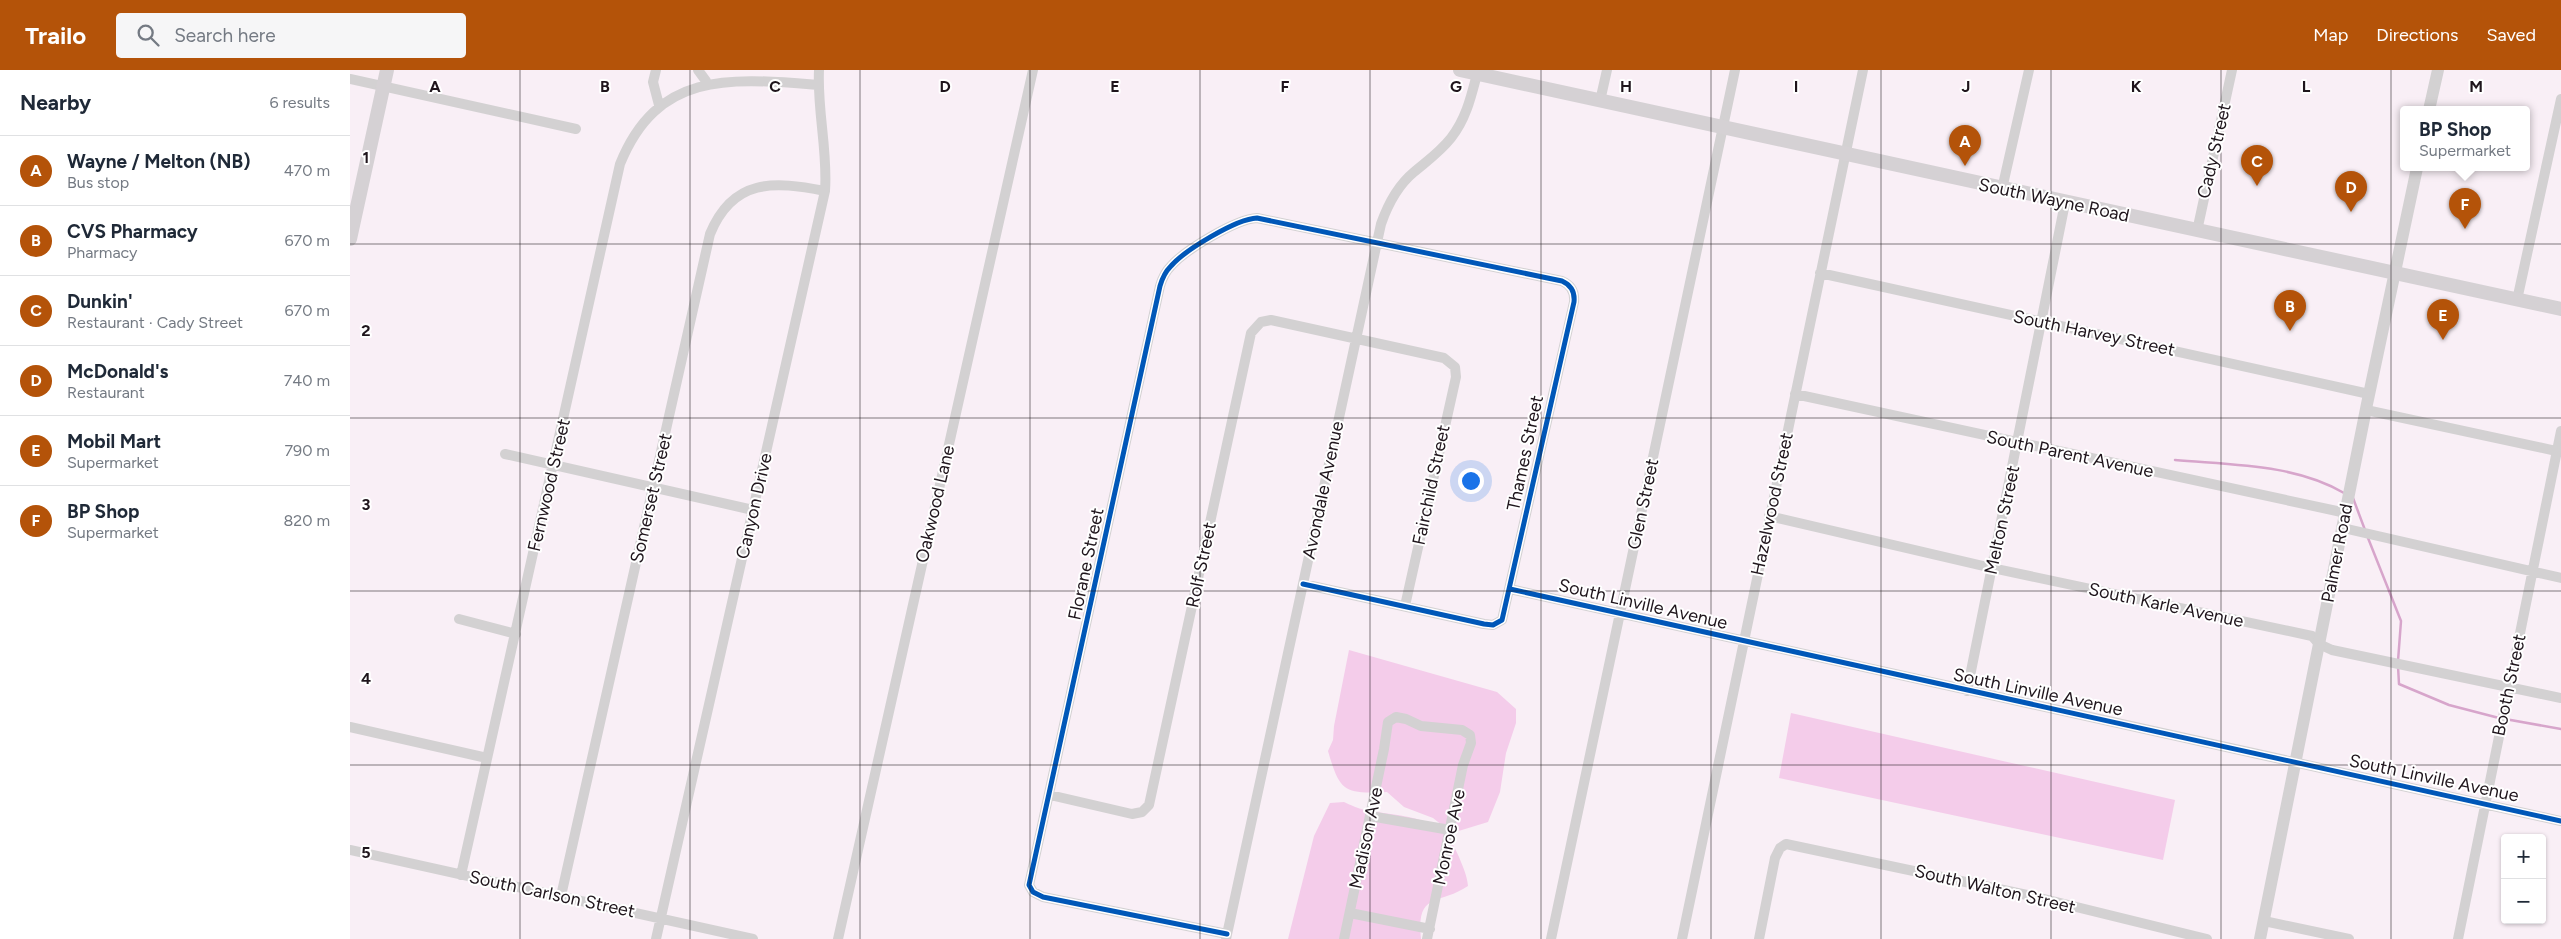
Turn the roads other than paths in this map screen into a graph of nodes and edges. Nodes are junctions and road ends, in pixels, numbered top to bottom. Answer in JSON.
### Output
{"nodes":[{"id":1,"x":387,"y":70,"type":"edge"},
{"id":2,"x":656,"y":70,"type":"edge"},
{"id":3,"x":698,"y":70,"type":"edge"},
{"id":4,"x":819,"y":70,"type":"edge"},
{"id":5,"x":1033,"y":70,"type":"edge"},
{"id":6,"x":1460,"y":70,"type":"edge"},
{"id":7,"x":1607,"y":70,"type":"edge"},
{"id":8,"x":1735,"y":70,"type":"edge"},
{"id":9,"x":1863,"y":70,"type":"edge"},
{"id":10,"x":2029,"y":70,"type":"edge"},
{"id":11,"x":2232,"y":70,"type":"edge"},
{"id":12,"x":2438,"y":70,"type":"edge"},
{"id":13,"x":1477,"y":72,"type":"edge"},
{"id":14,"x":350,"y":79,"type":"edge"},
{"id":15,"x":706,"y":81,"type":"junction"},
{"id":16,"x":818,"y":86,"type":"junction"},
{"id":17,"x":384,"y":87,"type":"junction"},
{"id":18,"x":2561,"y":99,"type":"edge"},
{"id":19,"x":1600,"y":101,"type":"junction"},
{"id":20,"x":659,"y":105,"type":"junction"},
{"id":21,"x":2430,"y":106,"type":"edge"},
{"id":22,"x":1722,"y":128,"type":"junction"},
{"id":23,"x":576,"y":129,"type":"dead end"},
{"id":24,"x":1845,"y":155,"type":"junction"},
{"id":25,"x":2416,"y":171,"type":"edge"},
{"id":26,"x":2002,"y":189,"type":"junction"},
{"id":27,"x":825,"y":192,"type":"junction"},
{"id":28,"x":2065,"y":203,"type":"junction"},
{"id":29,"x":353,"y":209,"type":"edge"},
{"id":30,"x":2197,"y":231,"type":"junction"},
{"id":31,"x":350,"y":239,"type":"edge"},
{"id":32,"x":1377,"y":243,"type":"junction"},
{"id":33,"x":1820,"y":273,"type":"junction"},
{"id":34,"x":2394,"y":274,"type":"junction"},
{"id":35,"x":2517,"y":300,"type":"junction"},
{"id":36,"x":2561,"y":309,"type":"edge"},
{"id":37,"x":2042,"y":322,"type":"junction"},
{"id":38,"x":1356,"y":339,"type":"junction"},
{"id":39,"x":1795,"y":394,"type":"junction"},
{"id":40,"x":2369,"y":394,"type":"junction"},
{"id":41,"x":2366,"y":410,"type":"junction"},
{"id":42,"x":2561,"y":431,"type":"edge"},
{"id":43,"x":2018,"y":442,"type":"junction"},
{"id":44,"x":2559,"y":451,"type":"edge"},
{"id":45,"x":505,"y":454,"type":"dead end"},
{"id":46,"x":553,"y":465,"type":"junction"},
{"id":47,"x":653,"y":488,"type":"junction"},
{"id":48,"x":753,"y":510,"type":"junction"},
{"id":49,"x":2346,"y":513,"type":"junction"},
{"id":50,"x":1769,"y":516,"type":"junction"},
{"id":51,"x":2342,"y":528,"type":"junction"},
{"id":52,"x":1992,"y":568,"type":"junction"},
{"id":53,"x":2532,"y":572,"type":"junction"},
{"id":54,"x":2561,"y":578,"type":"edge"},
{"id":55,"x":1303,"y":584,"type":"junction"},
{"id":56,"x":1510,"y":589,"type":"junction"},
{"id":57,"x":1404,"y":606,"type":"junction"},
{"id":58,"x":1620,"y":613,"type":"junction"},
{"id":59,"x":459,"y":619,"type":"dead end"},
{"id":60,"x":516,"y":634,"type":"junction"},
{"id":61,"x":1744,"y":641,"type":"junction"},
{"id":62,"x":2319,"y":644,"type":"junction"},
{"id":63,"x":2508,"y":686,"type":"junction"},
{"id":64,"x":1967,"y":691,"type":"junction"},
{"id":65,"x":2561,"y":698,"type":"edge"},
{"id":66,"x":350,"y":727,"type":"edge"},
{"id":67,"x":1384,"y":736,"type":"joint"},
{"id":68,"x":487,"y":758,"type":"junction"},
{"id":69,"x":2295,"y":762,"type":"junction"},
{"id":70,"x":1050,"y":795,"type":"junction"},
{"id":71,"x":2485,"y":803,"type":"junction"},
{"id":72,"x":1370,"y":816,"type":"junction"},
{"id":73,"x":2561,"y":821,"type":"edge"},
{"id":74,"x":1450,"y":830,"type":"junction"},
{"id":75,"x":350,"y":850,"type":"edge"},
{"id":76,"x":461,"y":875,"type":"junction"},
{"id":77,"x":561,"y":896,"type":"junction"},
{"id":78,"x":1350,"y":913,"type":"junction"},
{"id":79,"x":661,"y":918,"type":"junction"},
{"id":80,"x":2264,"y":921,"type":"junction"},
{"id":81,"x":1428,"y":934,"type":"edge"},
{"id":82,"x":1227,"y":937,"type":"edge"},
{"id":83,"x":656,"y":939,"type":"edge"},
{"id":84,"x":753,"y":939,"type":"edge"},
{"id":85,"x":838,"y":939,"type":"edge"},
{"id":86,"x":1344,"y":939,"type":"edge"},
{"id":87,"x":1551,"y":939,"type":"edge"},
{"id":88,"x":1682,"y":939,"type":"edge"},
{"id":89,"x":1759,"y":939,"type":"edge"},
{"id":90,"x":2207,"y":939,"type":"edge"},
{"id":91,"x":2260,"y":939,"type":"edge"},
{"id":92,"x":2349,"y":939,"type":"edge"},
{"id":93,"x":2458,"y":939,"type":"edge"}],
"edges":[{"from":1,"to":17,"type":"main road"},
{"from":2,"to":20,"type":"street"},
{"from":3,"to":15,"type":"street"},
{"from":4,"to":16,"type":"street","name":"Canyon Drive"},
{"from":5,"to":85,"type":"street","name":"Oakwood Lane"},
{"from":6,"to":13,"type":"main road","name":"South Wayne Road"},
{"from":7,"to":19,"type":"street"},
{"from":8,"to":22,"type":"street","name":"Glen Street"},
{"from":9,"to":24,"type":"street","name":"Hazelwood Street"},
{"from":10,"to":26,"type":"street"},
{"from":11,"to":30,"type":"street","name":"Cady Street"},
{"from":12,"to":21,"type":"street"},
{"from":13,"to":19,"type":"main road","name":"South Wayne Road"},
{"from":13,"to":32,"type":"street","name":"Avondale Avenue"},
{"from":14,"to":17,"type":"street"},
{"from":15,"to":16,"type":"street","name":"Fernwood Street"},
{"from":15,"to":20,"type":"street","name":"Fernwood Street"},
{"from":16,"to":27,"type":"street","name":"Canyon Drive"},
{"from":17,"to":23,"type":"street"},
{"from":17,"to":29,"type":"main road"},
{"from":18,"to":35,"type":"street"},
{"from":19,"to":22,"type":"main road","name":"South Wayne Road"},
{"from":20,"to":46,"type":"street","name":"Fernwood Street"},
{"from":22,"to":24,"type":"main road","name":"South Wayne Road"},
{"from":22,"to":58,"type":"street","name":"Glen Street"},
{"from":24,"to":26,"type":"main road","name":"South Wayne Road"},
{"from":24,"to":33,"type":"street","name":"Hazelwood Street"},
{"from":25,"to":34,"type":"street","name":"Palmer Road"},
{"from":26,"to":28,"type":"main road","name":"South Wayne Road"},
{"from":27,"to":47,"type":"street","name":"Somerset Street"},
{"from":27,"to":48,"type":"street","name":"Canyon Drive"},
{"from":28,"to":30,"type":"main road","name":"South Wayne Road"},
{"from":28,"to":37,"type":"street","name":"Melton Street"},
{"from":29,"to":31,"type":"main road"},
{"from":30,"to":34,"type":"main road","name":"South Wayne Road"},
{"from":32,"to":38,"type":"street","name":"Avondale Avenue"},
{"from":32,"to":56,"type":"street","name":"Thames Street"},
{"from":32,"to":70,"type":"street","name":"Florane Street"},
{"from":33,"to":37,"type":"street","name":"South Harvey Street"},
{"from":33,"to":39,"type":"street","name":"Hazelwood Street"},
{"from":34,"to":35,"type":"main road","name":"South Wayne Road"},
{"from":34,"to":40,"type":"street","name":"Palmer Road"},
{"from":35,"to":36,"type":"main road","name":"South Wayne Road"},
{"from":37,"to":40,"type":"street","name":"South Harvey Street"},
{"from":37,"to":43,"type":"street","name":"Melton Street"},
{"from":38,"to":55,"type":"street","name":"Avondale Avenue"},
{"from":38,"to":57,"type":"street","name":"Fairchild Street"},
{"from":38,"to":70,"type":"street","name":"Rolf Street"},
{"from":39,"to":43,"type":"street","name":"South Parent Avenue"},
{"from":39,"to":50,"type":"street","name":"Hazelwood Street"},
{"from":40,"to":41,"type":"street","name":"Palmer Road"},
{"from":41,"to":44,"type":"street"},
{"from":41,"to":49,"type":"street","name":"Palmer Road"},
{"from":42,"to":44,"type":"street","name":"Booth Street"},
{"from":43,"to":49,"type":"street","name":"South Parent Avenue"},
{"from":43,"to":52,"type":"street","name":"Melton Street"},
{"from":44,"to":53,"type":"street","name":"Booth Street"},
{"from":45,"to":46,"type":"street"},
{"from":46,"to":47,"type":"street"},
{"from":46,"to":60,"type":"street","name":"Fernwood Street"},
{"from":47,"to":48,"type":"street"},
{"from":47,"to":77,"type":"street","name":"Somerset Street"},
{"from":48,"to":79,"type":"street","name":"Canyon Drive"},
{"from":49,"to":51,"type":"street","name":"Palmer Road"},
{"from":50,"to":52,"type":"street","name":"South Karle Avenue"},
{"from":50,"to":61,"type":"street","name":"Hazelwood Street"},
{"from":51,"to":53,"type":"street"},
{"from":51,"to":62,"type":"street","name":"Palmer Road"},
{"from":52,"to":62,"type":"street","name":"South Karle Avenue"},
{"from":52,"to":64,"type":"street","name":"Melton Street"},
{"from":53,"to":54,"type":"street"},
{"from":53,"to":63,"type":"street","name":"Booth Street"},
{"from":55,"to":57,"type":"street","name":"Thames Street"},
{"from":55,"to":82,"type":"street","name":"Avondale Avenue"},
{"from":56,"to":57,"type":"street","name":"Thames Street"},
{"from":56,"to":58,"type":"street","name":"South Linville Avenue"},
{"from":58,"to":61,"type":"street","name":"South Linville Avenue"},
{"from":58,"to":87,"type":"street","name":"Glen Street"},
{"from":59,"to":60,"type":"street"},
{"from":60,"to":68,"type":"street","name":"Fernwood Street"},
{"from":61,"to":64,"type":"street","name":"South Linville Avenue"},
{"from":61,"to":88,"type":"street","name":"Hazelwood Street"},
{"from":62,"to":63,"type":"street","name":"South Karle Avenue"},
{"from":62,"to":69,"type":"street","name":"Palmer Road"},
{"from":63,"to":65,"type":"street","name":"South Karle Avenue"},
{"from":63,"to":71,"type":"street","name":"Booth Street"},
{"from":64,"to":69,"type":"street","name":"South Linville Avenue"},
{"from":66,"to":68,"type":"street"},
{"from":67,"to":72,"type":"street","name":"Madison Ave"},
{"from":67,"to":74,"type":"street","name":"Monroe Ave"},
{"from":68,"to":76,"type":"street","name":"Fernwood Street"},
{"from":69,"to":71,"type":"street","name":"South Linville Avenue"},
{"from":69,"to":80,"type":"street","name":"Palmer Road"},
{"from":70,"to":82,"type":"street","name":"Florane Street"},
{"from":71,"to":73,"type":"street","name":"South Linville Avenue"},
{"from":71,"to":93,"type":"street","name":"Booth Street"},
{"from":72,"to":74,"type":"street"},
{"from":72,"to":78,"type":"street","name":"Madison Ave"},
{"from":74,"to":81,"type":"street","name":"Monroe Ave"},
{"from":75,"to":76,"type":"street","name":"South Carlson Street"},
{"from":76,"to":77,"type":"street","name":"South Carlson Street"},
{"from":77,"to":79,"type":"street","name":"South Carlson Street"},
{"from":78,"to":81,"type":"street"},
{"from":78,"to":86,"type":"street","name":"Madison Ave"},
{"from":79,"to":83,"type":"street","name":"Canyon Drive"},
{"from":79,"to":84,"type":"street","name":"South Carlson Street"},
{"from":80,"to":91,"type":"street","name":"Palmer Road"},
{"from":80,"to":92,"type":"street"},
{"from":89,"to":90,"type":"street","name":"South Walton Street"}]}
